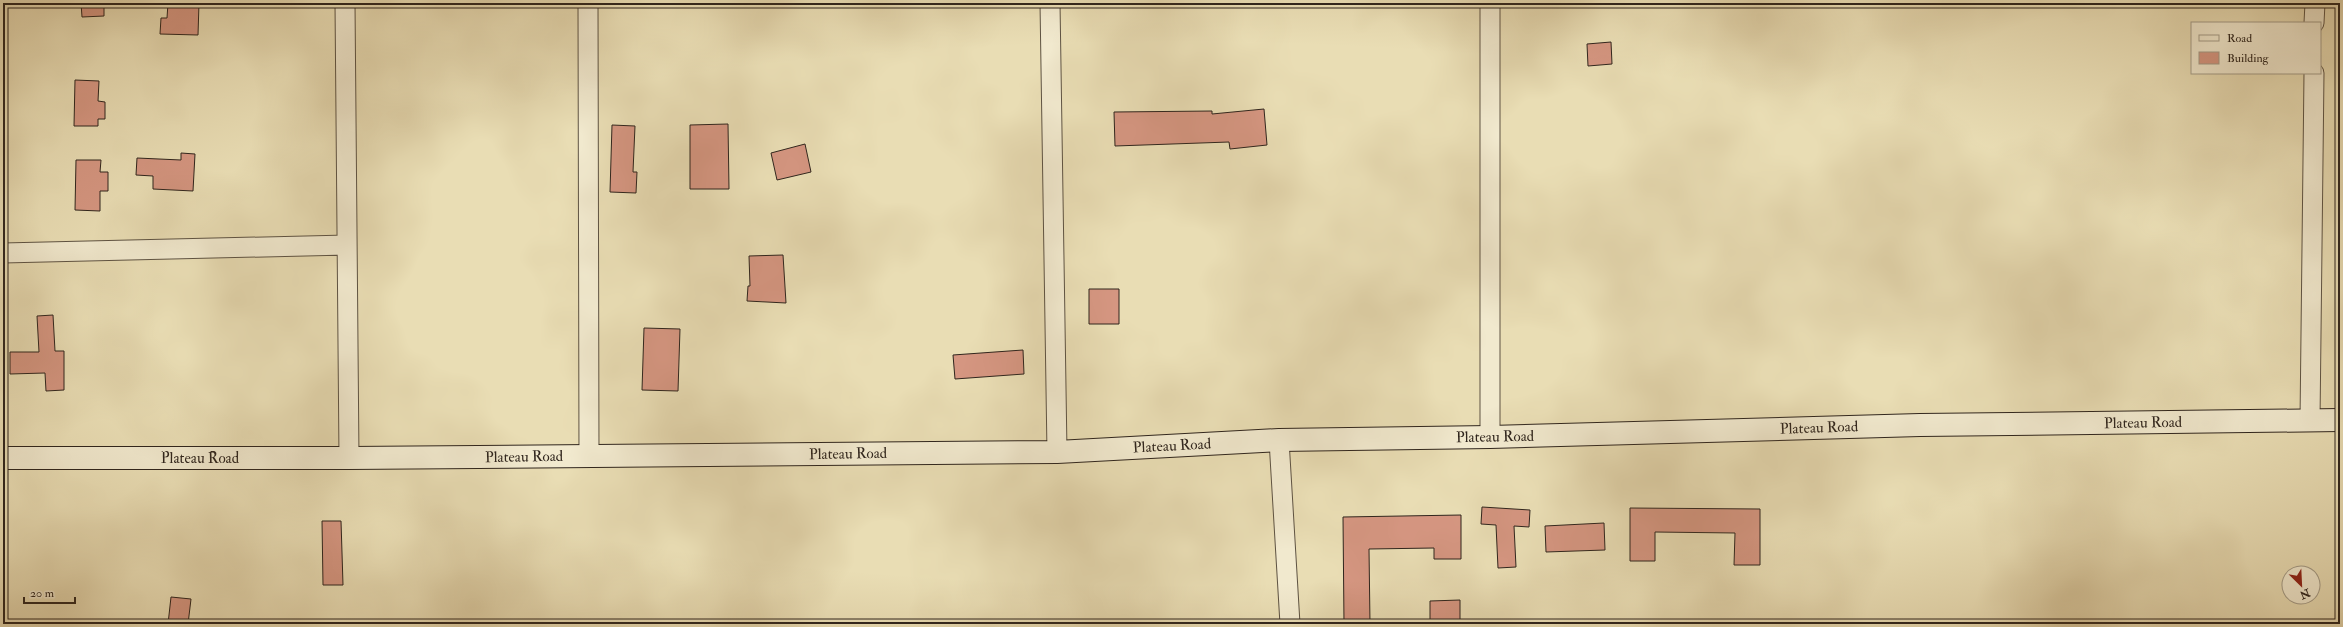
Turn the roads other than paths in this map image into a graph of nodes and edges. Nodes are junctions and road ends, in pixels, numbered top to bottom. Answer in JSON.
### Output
{"nodes":[{"id":1,"x":345,"y":3,"type":"edge"},
{"id":2,"x":588,"y":3,"type":"edge"},
{"id":3,"x":1050,"y":3,"type":"edge"},
{"id":4,"x":1490,"y":3,"type":"edge"},
{"id":5,"x":2315,"y":3,"type":"edge"},
{"id":6,"x":2314,"y":22,"type":"edge"},
{"id":7,"x":2314,"y":74,"type":"edge"},
{"id":8,"x":347,"y":244,"type":"junction"},
{"id":9,"x":3,"y":253,"type":"edge"},
{"id":10,"x":2340,"y":420,"type":"edge"},
{"id":11,"x":2310,"y":421,"type":"junction"},
{"id":12,"x":1490,"y":437,"type":"junction"},
{"id":13,"x":1279,"y":440,"type":"junction"},
{"id":14,"x":1057,"y":452,"type":"junction"},
{"id":15,"x":589,"y":456,"type":"junction"},
{"id":16,"x":3,"y":458,"type":"edge"},
{"id":17,"x":349,"y":458,"type":"junction"},
{"id":18,"x":1290,"y":624,"type":"edge"}],
"edges":[{"from":1,"to":8,"type":"street"},
{"from":2,"to":15,"type":"street"},
{"from":3,"to":14,"type":"street"},
{"from":4,"to":12,"type":"street"},
{"from":5,"to":6,"type":"street"},
{"from":7,"to":11,"type":"street"},
{"from":8,"to":9,"type":"street"},
{"from":8,"to":17,"type":"street"},
{"from":10,"to":11,"type":"street","name":"Plateau Road"},
{"from":11,"to":12,"type":"street","name":"Plateau Road"},
{"from":12,"to":13,"type":"street","name":"Plateau Road"},
{"from":13,"to":14,"type":"street","name":"Plateau Road"},
{"from":13,"to":18,"type":"street"},
{"from":14,"to":15,"type":"street","name":"Plateau Road"},
{"from":15,"to":17,"type":"street","name":"Plateau Road"},
{"from":16,"to":17,"type":"street","name":"Plateau Road"}]}
